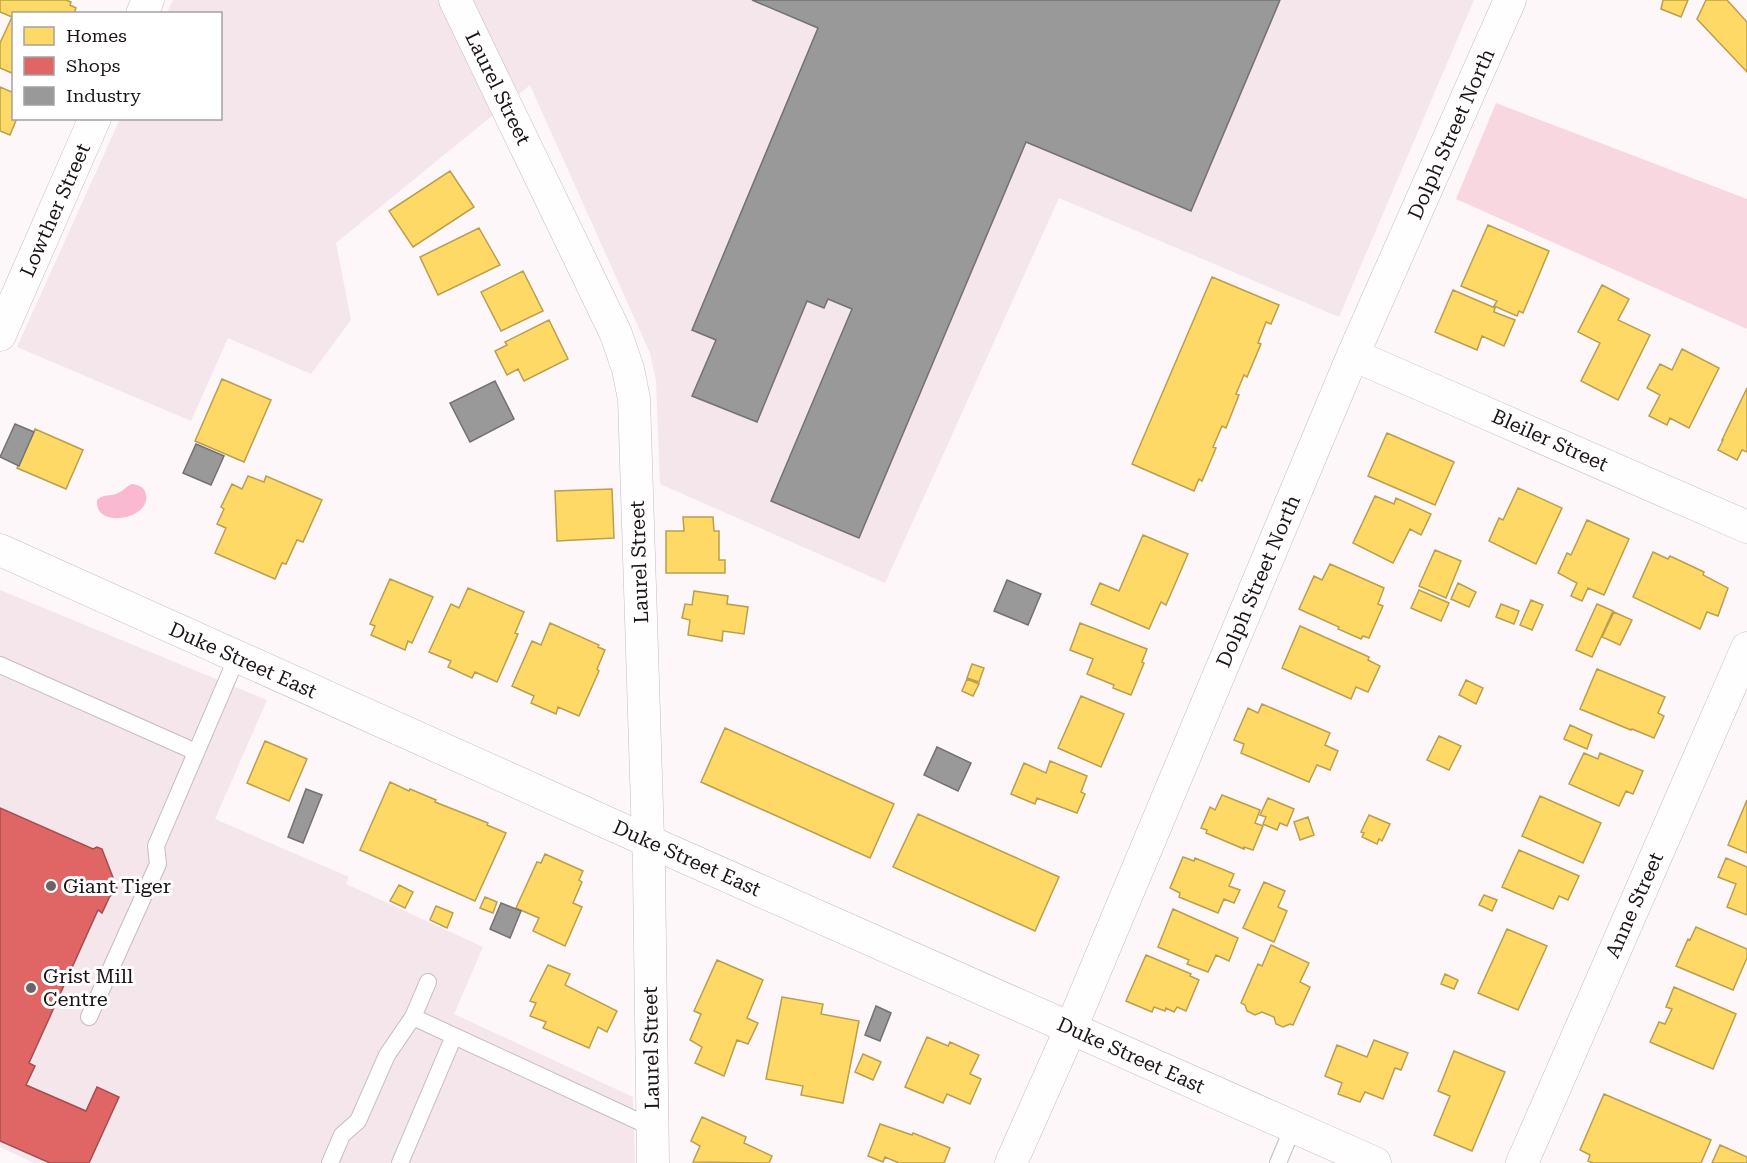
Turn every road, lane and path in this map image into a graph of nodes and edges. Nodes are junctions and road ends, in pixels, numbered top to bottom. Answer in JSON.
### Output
{"nodes":[{"id":1,"x":455,"y":0,"type":"edge"},
{"id":2,"x":1510,"y":0,"type":"edge"},
{"id":3,"x":94,"y":120,"type":"edge"},
{"id":4,"x":0,"y":332,"type":"edge"},
{"id":5,"x":1353,"y":355,"type":"junction"},
{"id":6,"x":1747,"y":527,"type":"edge"},
{"id":7,"x":0,"y":550,"type":"edge"},
{"id":8,"x":1747,"y":648,"type":"edge"},
{"id":9,"x":237,"y":657,"type":"junction"},
{"id":10,"x":0,"y":665,"type":"edge"},
{"id":11,"x":196,"y":752,"type":"junction"},
{"id":12,"x":648,"y":841,"type":"junction"},
{"id":13,"x":428,"y":982,"type":"dead end"},
{"id":14,"x":89,"y":1017,"type":"dead end"},
{"id":15,"x":413,"y":1017,"type":"junction"},
{"id":16,"x":1071,"y":1028,"type":"junction"},
{"id":17,"x":454,"y":1036,"type":"junction"},
{"id":18,"x":1293,"y":1126,"type":"junction"},
{"id":19,"x":653,"y":1128,"type":"junction"},
{"id":20,"x":402,"y":1162,"type":"edge"},
{"id":21,"x":330,"y":1163,"type":"edge"},
{"id":22,"x":653,"y":1163,"type":"edge"},
{"id":23,"x":1011,"y":1163,"type":"edge"},
{"id":24,"x":1278,"y":1163,"type":"edge"},
{"id":25,"x":1375,"y":1163,"type":"edge"},
{"id":26,"x":1522,"y":1163,"type":"edge"}],
"edges":[{"from":1,"to":12,"type":"street","name":"Laurel Street"},
{"from":2,"to":5,"type":"street","name":"Dolph Street North"},
{"from":3,"to":4,"type":"street","name":"Lowther Street"},
{"from":5,"to":6,"type":"street","name":"Bleiler Street"},
{"from":5,"to":16,"type":"street","name":"Dolph Street North"},
{"from":7,"to":9,"type":"street","name":"Duke Street East"},
{"from":8,"to":26,"type":"street","name":"Anne Street"},
{"from":9,"to":11,"type":"lane"},
{"from":9,"to":12,"type":"street","name":"Duke Street East"},
{"from":10,"to":11,"type":"lane"},
{"from":11,"to":14,"type":"lane"},
{"from":12,"to":16,"type":"street","name":"Duke Street East"},
{"from":12,"to":19,"type":"street","name":"Laurel Street"},
{"from":13,"to":15,"type":"lane"},
{"from":15,"to":17,"type":"lane"},
{"from":15,"to":21,"type":"lane"},
{"from":16,"to":18,"type":"street","name":"Duke Street East"},
{"from":16,"to":23,"type":"street","name":"Dolph Street North"},
{"from":17,"to":19,"type":"lane"},
{"from":17,"to":20,"type":"lane"},
{"from":18,"to":24,"type":"lane"},
{"from":18,"to":25,"type":"street","name":"Duke Street East"},
{"from":19,"to":22,"type":"street","name":"Laurel Street"}]}
